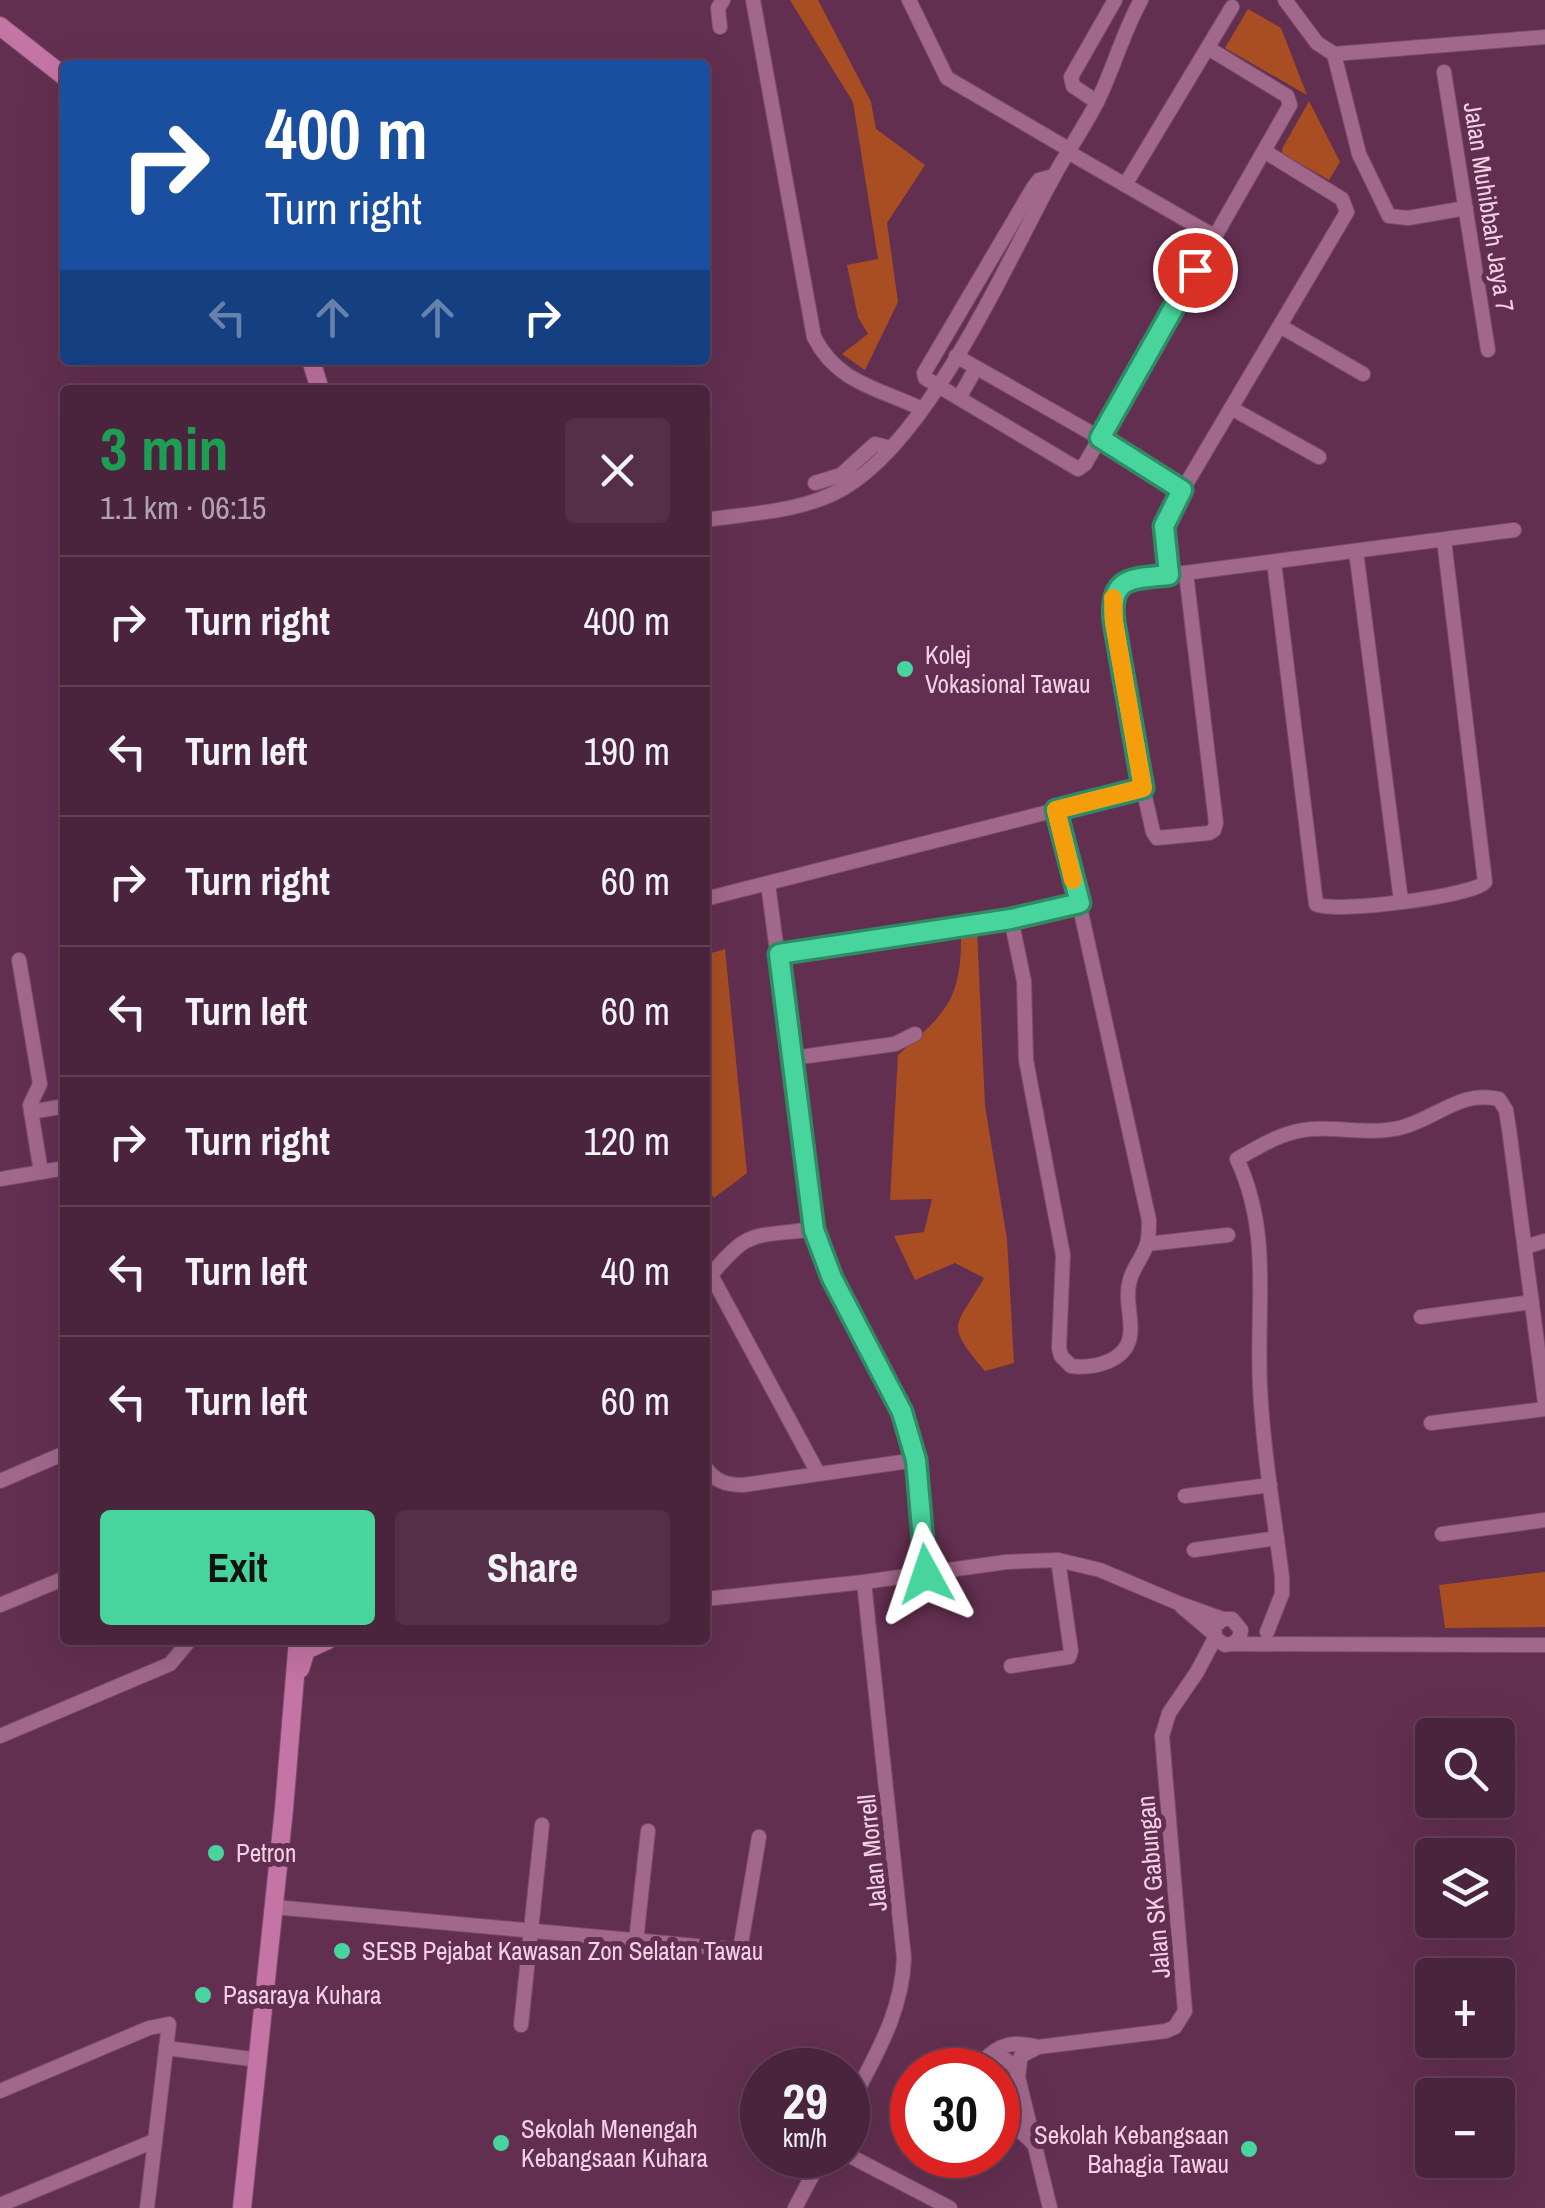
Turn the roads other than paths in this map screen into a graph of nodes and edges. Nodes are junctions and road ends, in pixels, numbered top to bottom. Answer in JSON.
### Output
{"nodes":[{"id":1,"x":723,"y":0,"type":"edge"},
{"id":2,"x":753,"y":0,"type":"edge"},
{"id":3,"x":909,"y":0,"type":"edge"},
{"id":4,"x":1115,"y":0,"type":"edge"},
{"id":5,"x":1140,"y":0,"type":"edge"},
{"id":6,"x":1286,"y":0,"type":"edge"},
{"id":7,"x":1232,"y":7,"type":"dead end"},
{"id":8,"x":0,"y":26,"type":"edge"},
{"id":9,"x":720,"y":27,"type":"dead end"},
{"id":10,"x":1545,"y":37,"type":"edge"},
{"id":11,"x":1208,"y":48,"type":"junction"},
{"id":12,"x":1334,"y":54,"type":"junction"},
{"id":13,"x":1444,"y":72,"type":"dead end"},
{"id":14,"x":60,"y":73,"type":"edge"},
{"id":15,"x":1098,"y":102,"type":"junction"},
{"id":16,"x":1069,"y":151,"type":"junction"},
{"id":17,"x":1264,"y":151,"type":"junction"},
{"id":18,"x":1054,"y":176,"type":"junction"},
{"id":19,"x":1125,"y":185,"type":"junction"},
{"id":20,"x":1466,"y":208,"type":"junction"},
{"id":21,"x":1214,"y":236,"type":"junction"},
{"id":22,"x":1280,"y":326,"type":"junction"},
{"id":23,"x":1488,"y":350,"type":"dead end"},
{"id":24,"x":956,"y":356,"type":"junction"},
{"id":25,"x":976,"y":368,"type":"junction"},
{"id":26,"x":1363,"y":374,"type":"dead end"},
{"id":27,"x":938,"y":386,"type":"junction"},
{"id":28,"x":958,"y":398,"type":"junction"},
{"id":29,"x":1231,"y":408,"type":"junction"},
{"id":30,"x":922,"y":409,"type":"junction"},
{"id":31,"x":1100,"y":438,"type":"junction"},
{"id":32,"x":890,"y":448,"type":"junction"},
{"id":33,"x":1319,"y":457,"type":"dead end"},
{"id":34,"x":815,"y":484,"type":"dead end"},
{"id":35,"x":1182,"y":490,"type":"junction"},
{"id":36,"x":710,"y":519,"type":"edge"},
{"id":37,"x":1514,"y":530,"type":"dead end"},
{"id":38,"x":1444,"y":540,"type":"junction"},
{"id":39,"x":1356,"y":551,"type":"junction"},
{"id":40,"x":1274,"y":562,"type":"junction"},
{"id":41,"x":1186,"y":573,"type":"junction"},
{"id":42,"x":1169,"y":575,"type":"junction"},
{"id":43,"x":1143,"y":788,"type":"junction"},
{"id":44,"x":1056,"y":810,"type":"junction"},
{"id":45,"x":768,"y":884,"type":"junction"},
{"id":46,"x":710,"y":898,"type":"edge"},
{"id":47,"x":1401,"y":900,"type":"junction"},
{"id":48,"x":1080,"y":903,"type":"junction"},
{"id":49,"x":1011,"y":919,"type":"junction"},
{"id":50,"x":779,"y":954,"type":"junction"},
{"id":51,"x":19,"y":960,"type":"dead end"},
{"id":52,"x":915,"y":1034,"type":"dead end"},
{"id":53,"x":792,"y":1058,"type":"junction"},
{"id":54,"x":60,"y":1107,"type":"edge"},
{"id":55,"x":31,"y":1112,"type":"junction"},
{"id":56,"x":60,"y":1169,"type":"edge"},
{"id":57,"x":41,"y":1172,"type":"junction"},
{"id":58,"x":0,"y":1178,"type":"edge"},
{"id":59,"x":814,"y":1230,"type":"junction"},
{"id":60,"x":1228,"y":1236,"type":"dead end"},
{"id":61,"x":1545,"y":1241,"type":"edge"},
{"id":62,"x":1148,"y":1244,"type":"junction"},
{"id":63,"x":1525,"y":1247,"type":"junction"},
{"id":64,"x":710,"y":1277,"type":"edge"},
{"id":65,"x":710,"y":1283,"type":"edge"},
{"id":66,"x":1532,"y":1302,"type":"junction"},
{"id":67,"x":1420,"y":1317,"type":"dead end"},
{"id":68,"x":1545,"y":1406,"type":"edge"},
{"id":69,"x":1431,"y":1423,"type":"dead end"},
{"id":70,"x":60,"y":1455,"type":"edge"},
{"id":71,"x":916,"y":1460,"type":"junction"},
{"id":72,"x":710,"y":1472,"type":"edge"},
{"id":73,"x":818,"y":1473,"type":"junction"},
{"id":74,"x":0,"y":1480,"type":"edge"},
{"id":75,"x":1270,"y":1485,"type":"junction"},
{"id":76,"x":1185,"y":1496,"type":"dead end"},
{"id":77,"x":1545,"y":1520,"type":"edge"},
{"id":78,"x":1442,"y":1534,"type":"dead end"},
{"id":79,"x":1277,"y":1538,"type":"junction"},
{"id":80,"x":1194,"y":1550,"type":"dead end"},
{"id":81,"x":1058,"y":1560,"type":"junction"},
{"id":82,"x":926,"y":1574,"type":"junction"},
{"id":83,"x":60,"y":1580,"type":"edge"},
{"id":84,"x":864,"y":1582,"type":"junction"},
{"id":85,"x":710,"y":1598,"type":"edge"},
{"id":86,"x":1178,"y":1603,"type":"junction"},
{"id":87,"x":0,"y":1605,"type":"edge"},
{"id":88,"x":1222,"y":1619,"type":"junction"},
{"id":89,"x":1239,"y":1624,"type":"junction"},
{"id":90,"x":1267,"y":1632,"type":"junction"},
{"id":91,"x":1222,"y":1640,"type":"junction"},
{"id":92,"x":186,"y":1645,"type":"edge"},
{"id":93,"x":298,"y":1645,"type":"edge"},
{"id":94,"x":317,"y":1645,"type":"edge"},
{"id":95,"x":1545,"y":1645,"type":"edge"},
{"id":96,"x":1320,"y":1646,"type":"junction"},
{"id":97,"x":1011,"y":1666,"type":"dead end"},
{"id":98,"x":296,"y":1679,"type":"junction"},
{"id":99,"x":0,"y":1736,"type":"edge"},
{"id":100,"x":542,"y":1824,"type":"dead end"},
{"id":101,"x":648,"y":1831,"type":"dead end"},
{"id":102,"x":758,"y":1838,"type":"dead end"},
{"id":103,"x":274,"y":1907,"type":"junction"},
{"id":104,"x":531,"y":1932,"type":"junction"},
{"id":105,"x":636,"y":1942,"type":"junction"},
{"id":106,"x":521,"y":2025,"type":"dead end"},
{"id":107,"x":1038,"y":2047,"type":"junction"},
{"id":108,"x":166,"y":2048,"type":"junction"},
{"id":109,"x":1000,"y":2048,"type":"edge"},
{"id":110,"x":259,"y":2060,"type":"junction"},
{"id":111,"x":870,"y":2065,"type":"edge"},
{"id":112,"x":1020,"y":2066,"type":"edge"},
{"id":113,"x":1020,"y":2080,"type":"edge"},
{"id":114,"x":0,"y":2091,"type":"edge"},
{"id":115,"x":1020,"y":2130,"type":"edge"},
{"id":116,"x":154,"y":2141,"type":"junction"},
{"id":117,"x":1036,"y":2145,"type":"junction"},
{"id":118,"x":870,"y":2166,"type":"edge"},
{"id":119,"x":811,"y":2178,"type":"edge"},
{"id":120,"x":0,"y":2205,"type":"edge"},
{"id":121,"x":147,"y":2208,"type":"edge"},
{"id":122,"x":242,"y":2208,"type":"edge"},
{"id":123,"x":796,"y":2208,"type":"edge"},
{"id":124,"x":950,"y":2208,"type":"edge"},
{"id":125,"x":1050,"y":2208,"type":"edge"}],
"edges":[{"from":1,"to":9,"type":"street"},
{"from":2,"to":30,"type":"street"},
{"from":3,"to":16,"type":"street"},
{"from":4,"to":15,"type":"street"},
{"from":5,"to":15,"type":"street"},
{"from":6,"to":12,"type":"street"},
{"from":7,"to":11,"type":"street"},
{"from":8,"to":14,"type":"main road"},
{"from":10,"to":12,"type":"street"},
{"from":11,"to":17,"type":"street"},
{"from":11,"to":19,"type":"street"},
{"from":12,"to":20,"type":"street"},
{"from":13,"to":20,"type":"street","name":"Jalan Muhibbah Jaya 7"},
{"from":15,"to":16,"type":"street"},
{"from":16,"to":18,"type":"street"},
{"from":16,"to":19,"type":"street"},
{"from":17,"to":21,"type":"street"},
{"from":17,"to":22,"type":"street"},
{"from":18,"to":24,"type":"street"},
{"from":18,"to":27,"type":"street"},
{"from":19,"to":21,"type":"street"},
{"from":20,"to":23,"type":"street","name":"Jalan Muhibbah Jaya 7"},
{"from":21,"to":31,"type":"street"},
{"from":22,"to":26,"type":"street"},
{"from":22,"to":29,"type":"street"},
{"from":24,"to":25,"type":"street"},
{"from":24,"to":27,"type":"street"},
{"from":25,"to":28,"type":"street"},
{"from":25,"to":31,"type":"street"},
{"from":27,"to":28,"type":"street"},
{"from":27,"to":30,"type":"street"},
{"from":28,"to":31,"type":"street"},
{"from":29,"to":33,"type":"street"},
{"from":29,"to":35,"type":"street"},
{"from":30,"to":32,"type":"street"},
{"from":31,"to":35,"type":"street"},
{"from":32,"to":34,"type":"street"},
{"from":32,"to":36,"type":"street"},
{"from":35,"to":42,"type":"street"},
{"from":37,"to":38,"type":"street"},
{"from":38,"to":39,"type":"street"},
{"from":38,"to":47,"type":"street"},
{"from":39,"to":40,"type":"street"},
{"from":39,"to":47,"type":"street"},
{"from":40,"to":41,"type":"street"},
{"from":40,"to":47,"type":"street"},
{"from":41,"to":42,"type":"street"},
{"from":41,"to":43,"type":"street"},
{"from":42,"to":43,"type":"street"},
{"from":43,"to":44,"type":"street"},
{"from":44,"to":45,"type":"street"},
{"from":44,"to":48,"type":"street"},
{"from":45,"to":46,"type":"street"},
{"from":45,"to":50,"type":"street"},
{"from":48,"to":49,"type":"street"},
{"from":48,"to":62,"type":"street"},
{"from":49,"to":50,"type":"street"},
{"from":49,"to":62,"type":"street"},
{"from":50,"to":53,"type":"street"},
{"from":51,"to":55,"type":"street"},
{"from":52,"to":53,"type":"street"},
{"from":53,"to":59,"type":"street"},
{"from":54,"to":55,"type":"street"},
{"from":55,"to":57,"type":"street"},
{"from":56,"to":57,"type":"street"},
{"from":57,"to":58,"type":"street"},
{"from":59,"to":64,"type":"street"},
{"from":59,"to":71,"type":"street"},
{"from":60,"to":62,"type":"street"},
{"from":61,"to":63,"type":"street"},
{"from":63,"to":66,"type":"street"},
{"from":63,"to":75,"type":"street"},
{"from":65,"to":73,"type":"street"},
{"from":66,"to":67,"type":"street"},
{"from":66,"to":68,"type":"street"},
{"from":68,"to":69,"type":"street"},
{"from":70,"to":74,"type":"street"},
{"from":71,"to":73,"type":"street"},
{"from":71,"to":82,"type":"street"},
{"from":72,"to":73,"type":"street"},
{"from":75,"to":76,"type":"street"},
{"from":75,"to":79,"type":"street"},
{"from":77,"to":78,"type":"street"},
{"from":79,"to":80,"type":"street"},
{"from":79,"to":90,"type":"street"},
{"from":81,"to":82,"type":"street"},
{"from":81,"to":86,"type":"street"},
{"from":81,"to":97,"type":"street"},
{"from":82,"to":84,"type":"street"},
{"from":83,"to":87,"type":"street"},
{"from":84,"to":85,"type":"street"},
{"from":84,"to":111,"type":"street","name":"Jalan Morrell"},
{"from":86,"to":88,"type":"street"},
{"from":86,"to":91,"type":"street"},
{"from":88,"to":89,"type":"street"},
{"from":88,"to":91,"type":"street"},
{"from":89,"to":90,"type":"street"},
{"from":89,"to":91,"type":"street"},
{"from":90,"to":96,"type":"street"},
{"from":91,"to":96,"type":"street"},
{"from":91,"to":107,"type":"street","name":"Jalan SK Gabungan"},
{"from":92,"to":99,"type":"street"},
{"from":93,"to":98,"type":"main road"},
{"from":94,"to":98,"type":"main road"},
{"from":95,"to":96,"type":"street"},
{"from":98,"to":103,"type":"main road"},
{"from":100,"to":104,"type":"street"},
{"from":101,"to":105,"type":"street"},
{"from":102,"to":105,"type":"street"},
{"from":103,"to":104,"type":"street"},
{"from":103,"to":110,"type":"main road"},
{"from":104,"to":105,"type":"street"},
{"from":104,"to":106,"type":"street"},
{"from":107,"to":109,"type":"street","name":"Jalan SK Gabungan"},
{"from":107,"to":112,"type":"street"},
{"from":108,"to":110,"type":"street"},
{"from":108,"to":114,"type":"street"},
{"from":108,"to":116,"type":"street"},
{"from":110,"to":122,"type":"main road"},
{"from":113,"to":117,"type":"street"},
{"from":115,"to":117,"type":"street"},
{"from":116,"to":120,"type":"street"},
{"from":116,"to":121,"type":"street"},
{"from":117,"to":125,"type":"street"},
{"from":118,"to":124,"type":"street"},
{"from":119,"to":123,"type":"street"}]}
